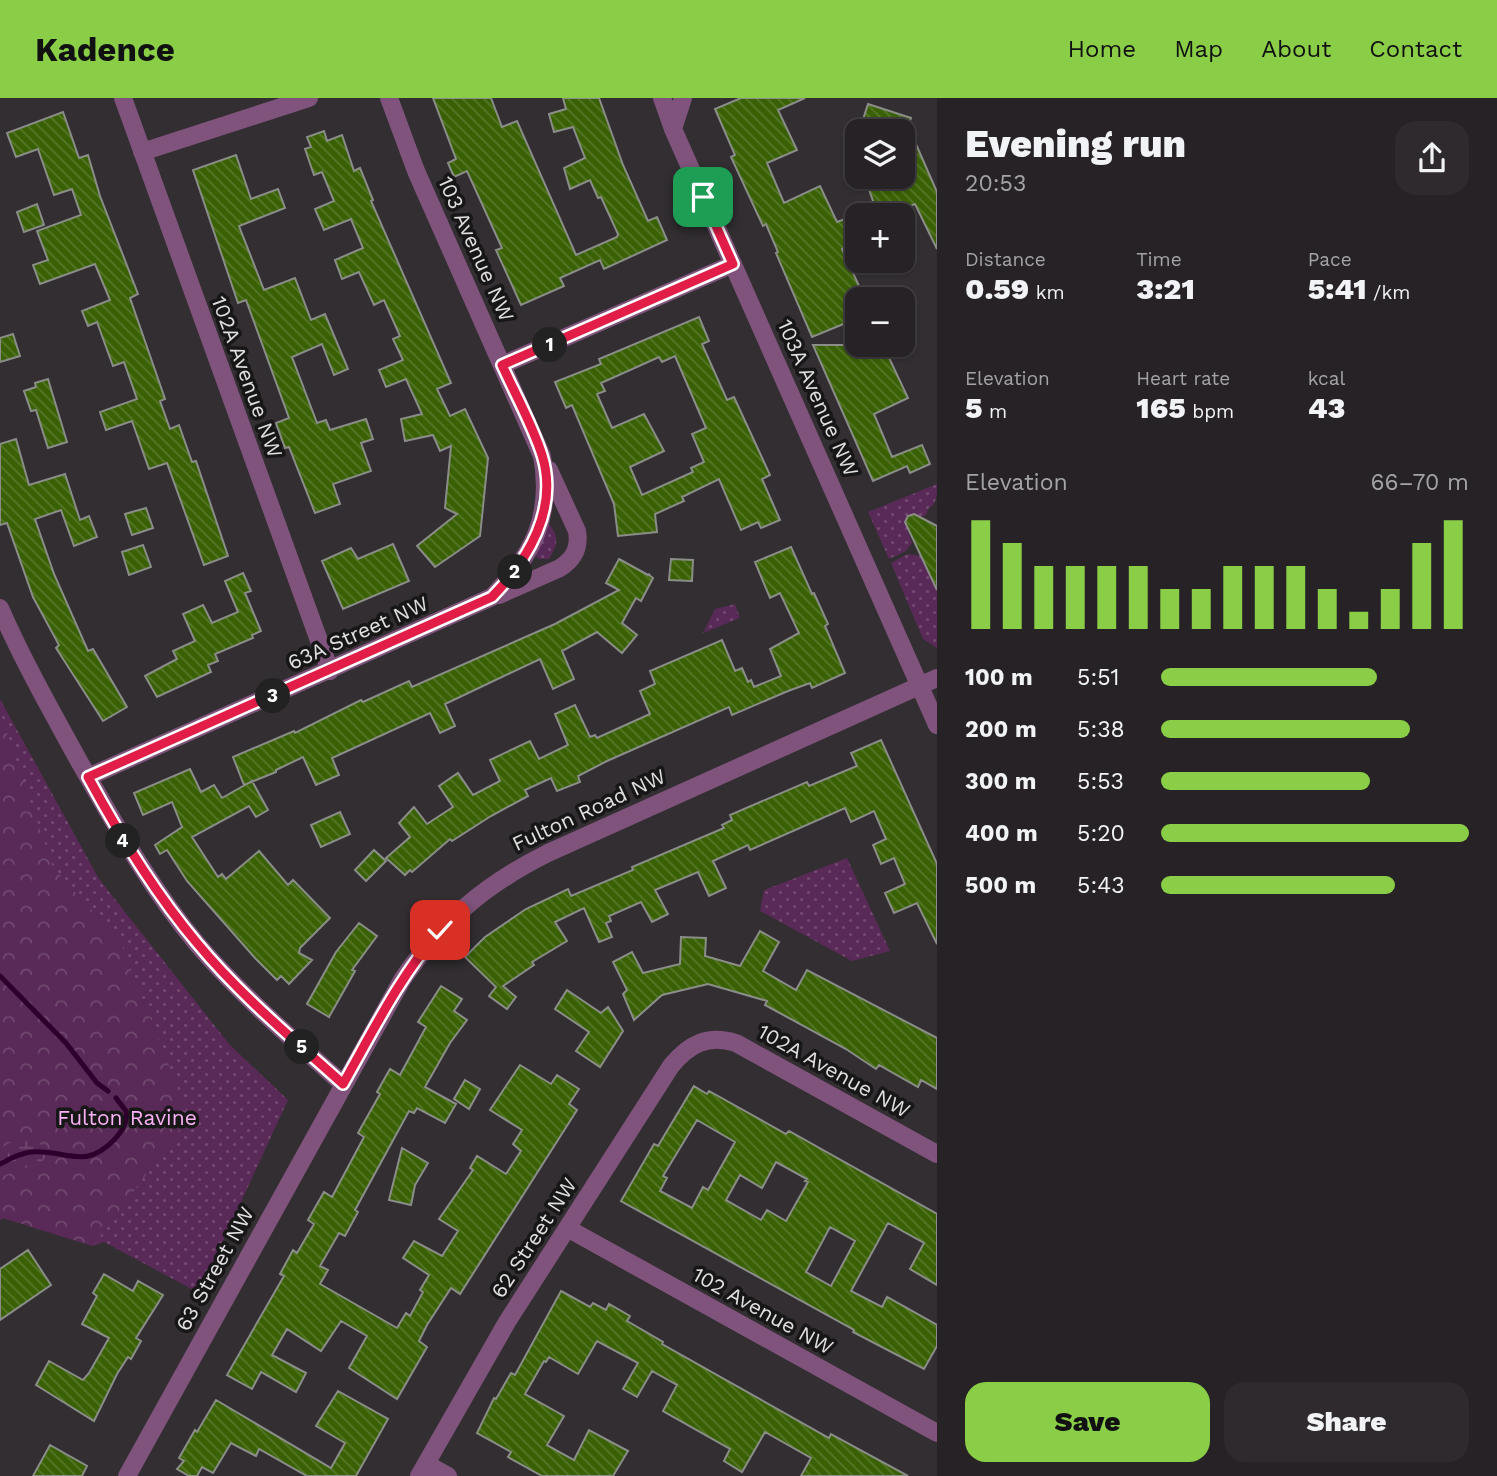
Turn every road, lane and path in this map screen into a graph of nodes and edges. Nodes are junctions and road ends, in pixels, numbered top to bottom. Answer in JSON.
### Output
{"nodes":[{"id":1,"x":123,"y":98,"type":"edge"},
{"id":2,"x":309,"y":98,"type":"edge"},
{"id":3,"x":389,"y":98,"type":"edge"},
{"id":4,"x":662,"y":98,"type":"edge"},
{"id":5,"x":683,"y":98,"type":"edge"},
{"id":6,"x":674,"y":129,"type":"junction"},
{"id":7,"x":142,"y":152,"type":"junction"},
{"id":8,"x":733,"y":264,"type":"junction"},
{"id":9,"x":502,"y":365,"type":"junction"},
{"id":10,"x":542,"y":456,"type":"junction"},
{"id":11,"x":534,"y":542,"type":"joint"},
{"id":12,"x":576,"y":552,"type":"joint"},
{"id":13,"x":492,"y":597,"type":"junction"},
{"id":14,"x":0,"y":608,"type":"edge"},
{"id":15,"x":330,"y":671,"type":"junction"},
{"id":16,"x":937,"y":678,"type":"edge"},
{"id":17,"x":919,"y":685,"type":"junction"},
{"id":18,"x":937,"y":725,"type":"edge"},
{"id":19,"x":88,"y":777,"type":"junction"},
{"id":20,"x":705,"y":1040,"type":"joint"},
{"id":21,"x":343,"y":1084,"type":"junction"},
{"id":22,"x":937,"y":1154,"type":"edge"},
{"id":23,"x":567,"y":1228,"type":"junction"},
{"id":24,"x":937,"y":1433,"type":"edge"},
{"id":25,"x":422,"y":1470,"type":"edge"},
{"id":26,"x":127,"y":1476,"type":"edge"},
{"id":27,"x":448,"y":1476,"type":"edge"}],
"edges":[{"from":1,"to":7,"type":"street","name":"102A Avenue NW"},
{"from":2,"to":7,"type":"street"},
{"from":3,"to":9,"type":"street","name":"103 Avenue NW"},
{"from":4,"to":6,"type":"street","name":"103A Avenue NW"},
{"from":5,"to":6,"type":"street"},
{"from":6,"to":8,"type":"street","name":"103A Avenue NW"},
{"from":7,"to":15,"type":"street","name":"102A Avenue NW"},
{"from":8,"to":9,"type":"street"},
{"from":8,"to":17,"type":"street","name":"103A Avenue NW"},
{"from":9,"to":10,"type":"street","name":"103 Avenue NW"},
{"from":10,"to":11,"type":"street","name":"103 Avenue NW"},
{"from":10,"to":12,"type":"street","name":"103 Avenue NW"},
{"from":11,"to":13,"type":"street","name":"63A Street NW"},
{"from":12,"to":13,"type":"street","name":"63A Street NW"},
{"from":13,"to":15,"type":"street","name":"63A Street NW"},
{"from":14,"to":19,"type":"street"},
{"from":15,"to":19,"type":"street","name":"63A Street NW"},
{"from":16,"to":17,"type":"street","name":"Fulton Road NW"},
{"from":17,"to":18,"type":"street"},
{"from":17,"to":21,"type":"street","name":"Fulton Road NW"},
{"from":19,"to":21,"type":"street"},
{"from":20,"to":22,"type":"street","name":"102A Avenue NW"},
{"from":20,"to":23,"type":"street","name":"62 Street NW"},
{"from":21,"to":26,"type":"street","name":"63 Street NW"},
{"from":23,"to":24,"type":"street","name":"102 Avenue NW"},
{"from":23,"to":25,"type":"street","name":"62 Street NW"},
{"from":25,"to":27,"type":"street"}]}
